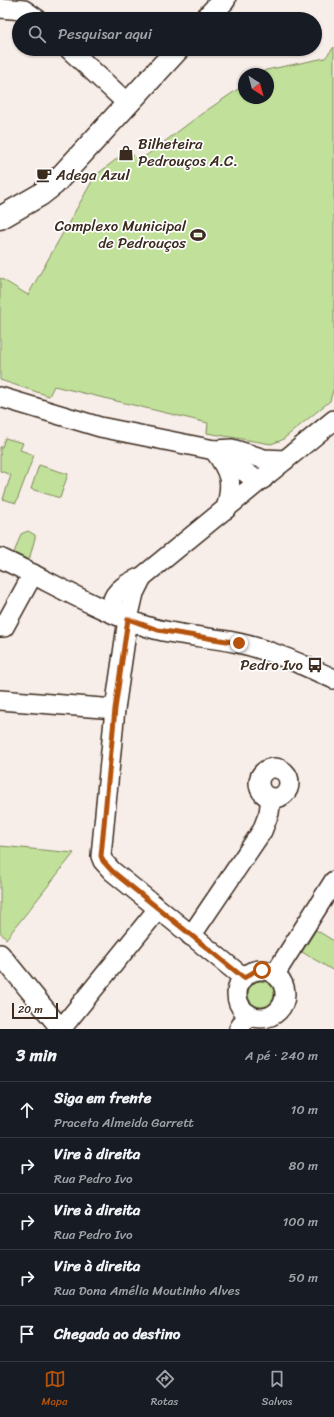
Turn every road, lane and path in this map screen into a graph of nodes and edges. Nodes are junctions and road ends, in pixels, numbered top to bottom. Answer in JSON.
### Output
{"nodes":[{"id":1,"x":224,"y":0,"type":"edge"},
{"id":2,"x":10,"y":5,"type":"edge"},
{"id":3,"x":27,"y":12,"type":"edge"},
{"id":4,"x":213,"y":12,"type":"edge"},
{"id":5,"x":77,"y":56,"type":"edge"},
{"id":6,"x":171,"y":56,"type":"edge"},
{"id":7,"x":127,"y":103,"type":"junction"},
{"id":8,"x":0,"y":218,"type":"edge"},
{"id":9,"x":0,"y":397,"type":"edge"},
{"id":10,"x":334,"y":420,"type":"edge"},
{"id":11,"x":214,"y":450,"type":"junction"},
{"id":12,"x":285,"y":460,"type":"junction"},
{"id":13,"x":263,"y":479,"type":"junction"},
{"id":14,"x":226,"y":509,"type":"junction"},
{"id":15,"x":0,"y":558,"type":"edge"},
{"id":16,"x":33,"y":574,"type":"junction"},
{"id":17,"x":123,"y":617,"type":"junction"},
{"id":18,"x":0,"y":627,"type":"edge"},
{"id":19,"x":334,"y":679,"type":"edge"},
{"id":20,"x":0,"y":700,"type":"edge"},
{"id":21,"x":115,"y":709,"type":"junction"},
{"id":22,"x":271,"y":798,"type":"dead end"},
{"id":23,"x":334,"y":881,"type":"edge"},
{"id":24,"x":158,"y":909,"type":"junction"},
{"id":25,"x":191,"y":936,"type":"junction"},
{"id":26,"x":0,"y":954,"type":"edge"},
{"id":27,"x":275,"y":974,"type":"junction"},
{"id":28,"x":244,"y":978,"type":"junction"},
{"id":29,"x":243,"y":1022,"type":"edge"},
{"id":30,"x":61,"y":1029,"type":"edge"}],
"edges":[{"from":1,"to":4,"type":"street"},
{"from":2,"to":3,"type":"street"},
{"from":5,"to":7,"type":"street"},
{"from":6,"to":7,"type":"street"},
{"from":7,"to":8,"type":"street"},
{"from":9,"to":11,"type":"street"},
{"from":10,"to":12,"type":"street"},
{"from":11,"to":12,"type":"street"},
{"from":11,"to":13,"type":"street"},
{"from":11,"to":14,"type":"street"},
{"from":12,"to":13,"type":"street"},
{"from":13,"to":14,"type":"street"},
{"from":14,"to":17,"type":"street"},
{"from":15,"to":16,"type":"street"},
{"from":16,"to":17,"type":"street"},
{"from":16,"to":18,"type":"street"},
{"from":17,"to":19,"type":"street"},
{"from":17,"to":21,"type":"street"},
{"from":20,"to":21,"type":"street"},
{"from":21,"to":24,"type":"street"},
{"from":22,"to":25,"type":"street"},
{"from":23,"to":27,"type":"street"},
{"from":24,"to":25,"type":"street"},
{"from":24,"to":30,"type":"street"},
{"from":25,"to":28,"type":"street"},
{"from":26,"to":30,"type":"street"},
{"from":27,"to":28,"type":"street"},
{"from":27,"to":29,"type":"street"},
{"from":28,"to":29,"type":"street"}]}
